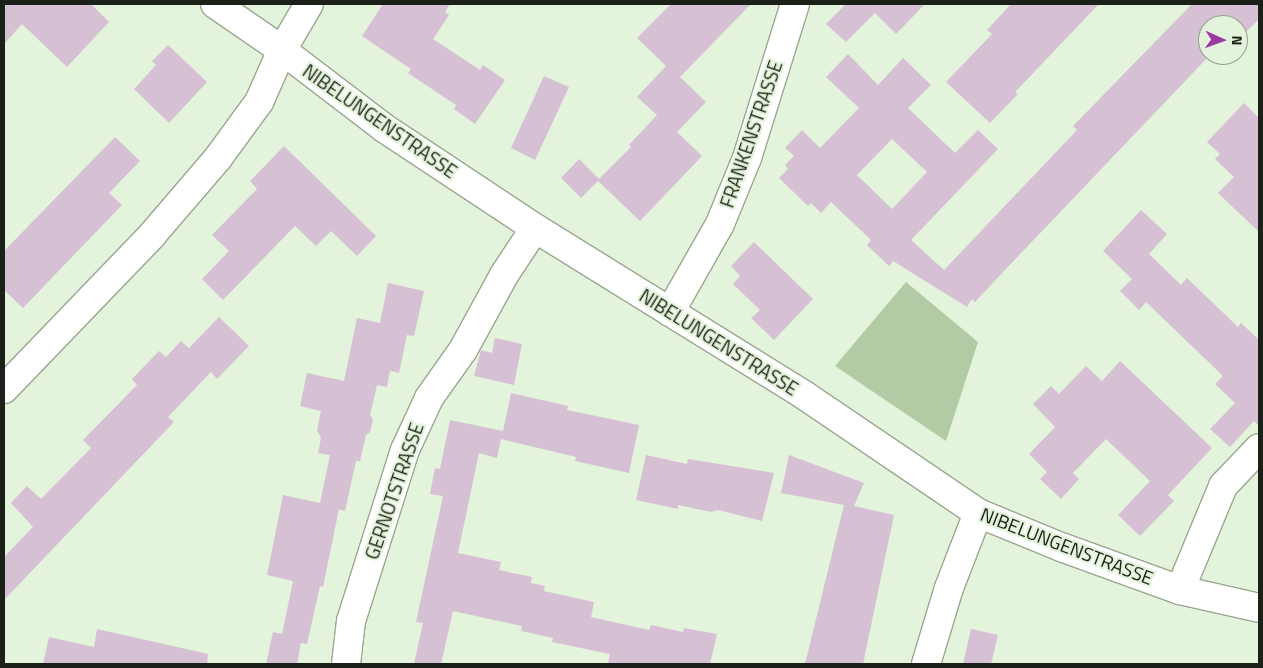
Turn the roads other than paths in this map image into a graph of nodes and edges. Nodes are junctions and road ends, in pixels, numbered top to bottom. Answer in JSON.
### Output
{"nodes":[{"id":1,"x":215,"y":4,"type":"edge"},
{"id":2,"x":309,"y":4,"type":"edge"},
{"id":3,"x":795,"y":4,"type":"edge"},
{"id":4,"x":282,"y":50,"type":"junction"},
{"id":5,"x":535,"y":228,"type":"junction"},
{"id":6,"x":670,"y":312,"type":"junction"},
{"id":7,"x":4,"y":390,"type":"edge"},
{"id":8,"x":1259,"y":448,"type":"edge"},
{"id":9,"x":978,"y":514,"type":"junction"},
{"id":10,"x":1180,"y":590,"type":"junction"},
{"id":11,"x":1259,"y":608,"type":"edge"},
{"id":12,"x":346,"y":664,"type":"edge"},
{"id":13,"x":926,"y":664,"type":"edge"}],
"edges":[{"from":1,"to":4,"type":"street","name":"NIBELUNGENSTRASSE"},
{"from":2,"to":4,"type":"street"},
{"from":3,"to":6,"type":"street","name":"FRANKENSTRASSE"},
{"from":4,"to":5,"type":"street","name":"NIBELUNGENSTRASSE"},
{"from":4,"to":7,"type":"street"},
{"from":5,"to":6,"type":"street","name":"NIBELUNGENSTRASSE"},
{"from":5,"to":12,"type":"street","name":"GERNOTSTRASSE"},
{"from":6,"to":9,"type":"street","name":"NIBELUNGENSTRASSE"},
{"from":8,"to":10,"type":"street"},
{"from":9,"to":10,"type":"street","name":"NIBELUNGENSTRASSE"},
{"from":9,"to":13,"type":"street"},
{"from":10,"to":11,"type":"street","name":"NIBELUNGENSTRASSE"}]}
